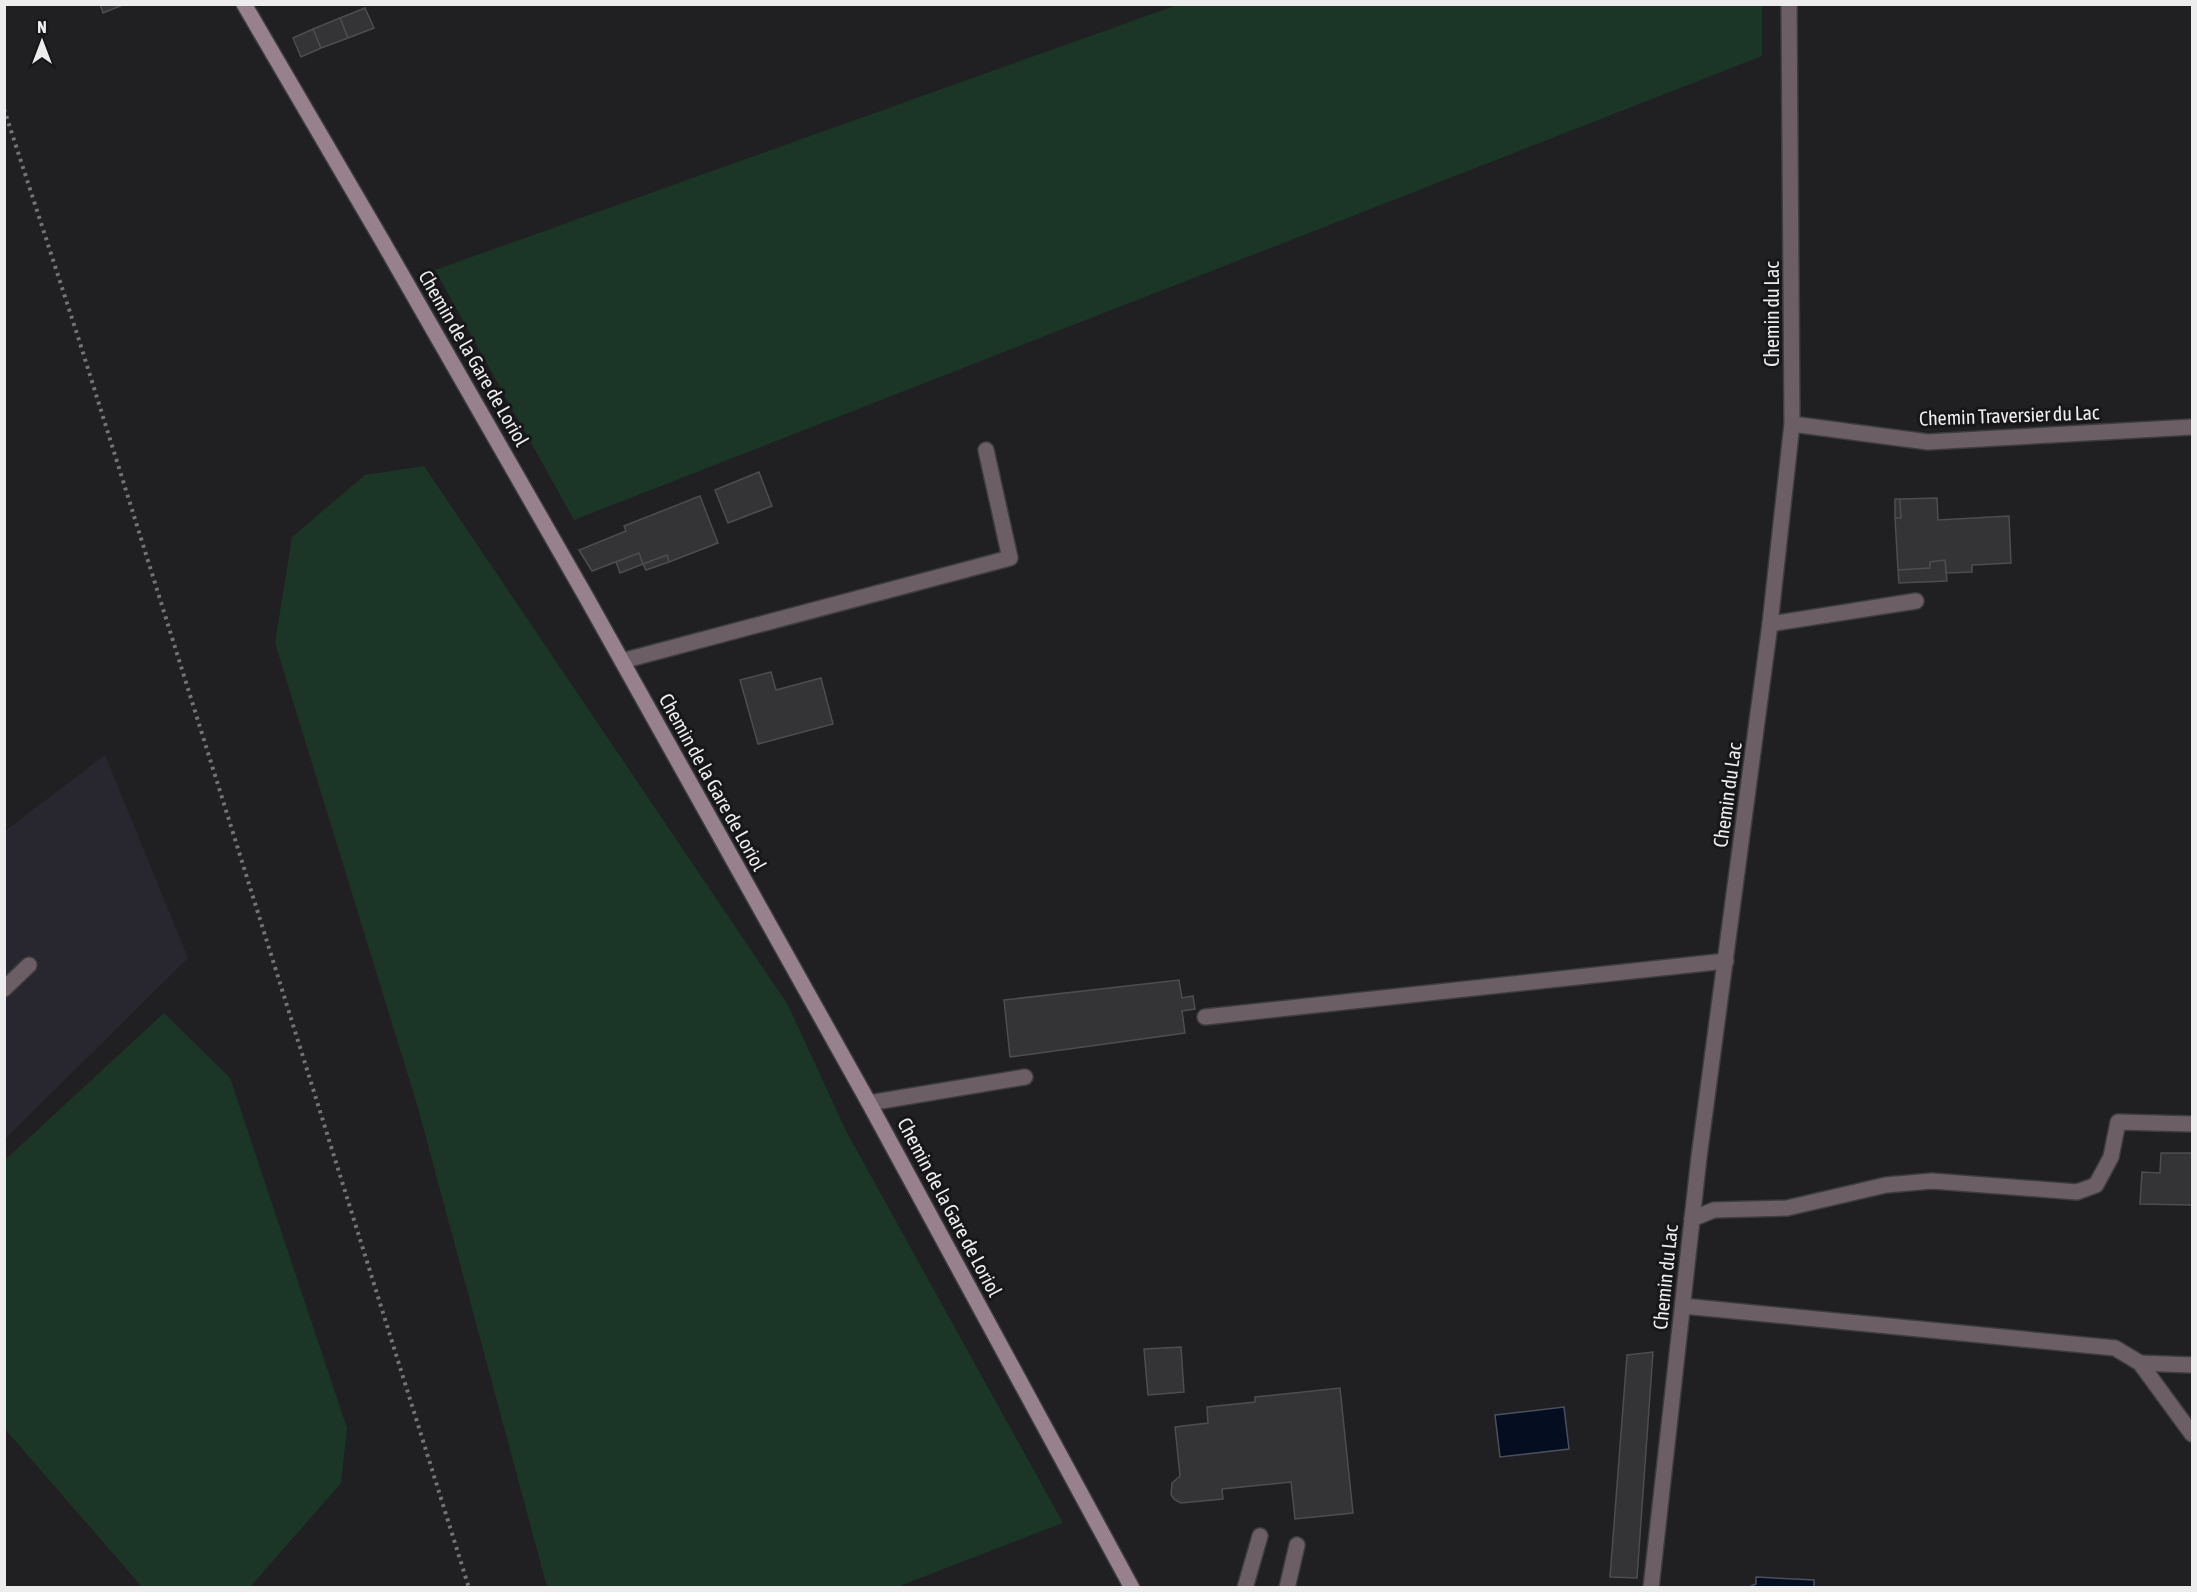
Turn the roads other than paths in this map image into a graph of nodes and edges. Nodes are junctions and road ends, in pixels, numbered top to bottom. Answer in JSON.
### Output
{"nodes":[{"id":1,"x":244,"y":4,"type":"edge"},
{"id":2,"x":1789,"y":4,"type":"edge"},
{"id":3,"x":1792,"y":424,"type":"junction"},
{"id":4,"x":2193,"y":427,"type":"edge"},
{"id":5,"x":986,"y":450,"type":"dead end"},
{"id":6,"x":1916,"y":601,"type":"dead end"},
{"id":7,"x":1770,"y":624,"type":"junction"},
{"id":8,"x":622,"y":661,"type":"junction"},
{"id":9,"x":1726,"y":961,"type":"junction"},
{"id":10,"x":29,"y":965,"type":"dead end"},
{"id":11,"x":4,"y":989,"type":"edge"},
{"id":12,"x":1205,"y":1017,"type":"dead end"},
{"id":13,"x":1025,"y":1077,"type":"dead end"},
{"id":14,"x":869,"y":1103,"type":"junction"},
{"id":15,"x":2193,"y":1124,"type":"edge"},
{"id":16,"x":1692,"y":1219,"type":"junction"},
{"id":17,"x":1683,"y":1306,"type":"junction"},
{"id":18,"x":2140,"y":1363,"type":"junction"},
{"id":19,"x":2193,"y":1365,"type":"edge"},
{"id":20,"x":2193,"y":1434,"type":"edge"},
{"id":21,"x":1260,"y":1536,"type":"dead end"},
{"id":22,"x":1297,"y":1545,"type":"dead end"},
{"id":23,"x":1132,"y":1587,"type":"edge"},
{"id":24,"x":1245,"y":1587,"type":"edge"},
{"id":25,"x":1287,"y":1587,"type":"edge"},
{"id":26,"x":1651,"y":1587,"type":"edge"}],
"edges":[{"from":1,"to":8,"type":"street","name":"Chemin de la Gare de Loriol"},
{"from":2,"to":3,"type":"street","name":"Chemin du Lac"},
{"from":3,"to":4,"type":"street","name":"Chemin Traversier du Lac"},
{"from":3,"to":7,"type":"street","name":"Chemin du Lac"},
{"from":5,"to":8,"type":"street"},
{"from":6,"to":7,"type":"street"},
{"from":7,"to":9,"type":"street","name":"Chemin du Lac"},
{"from":8,"to":14,"type":"street","name":"Chemin de la Gare de Loriol"},
{"from":9,"to":12,"type":"street"},
{"from":9,"to":16,"type":"street","name":"Chemin du Lac"},
{"from":10,"to":11,"type":"street"},
{"from":13,"to":14,"type":"street"},
{"from":14,"to":23,"type":"street","name":"Chemin de la Gare de Loriol"},
{"from":15,"to":16,"type":"street"},
{"from":16,"to":17,"type":"street","name":"Chemin du Lac"},
{"from":17,"to":18,"type":"street"},
{"from":17,"to":26,"type":"street","name":"Chemin du Lac"},
{"from":18,"to":19,"type":"street"},
{"from":18,"to":20,"type":"street"},
{"from":21,"to":24,"type":"street"},
{"from":22,"to":25,"type":"street"}]}
